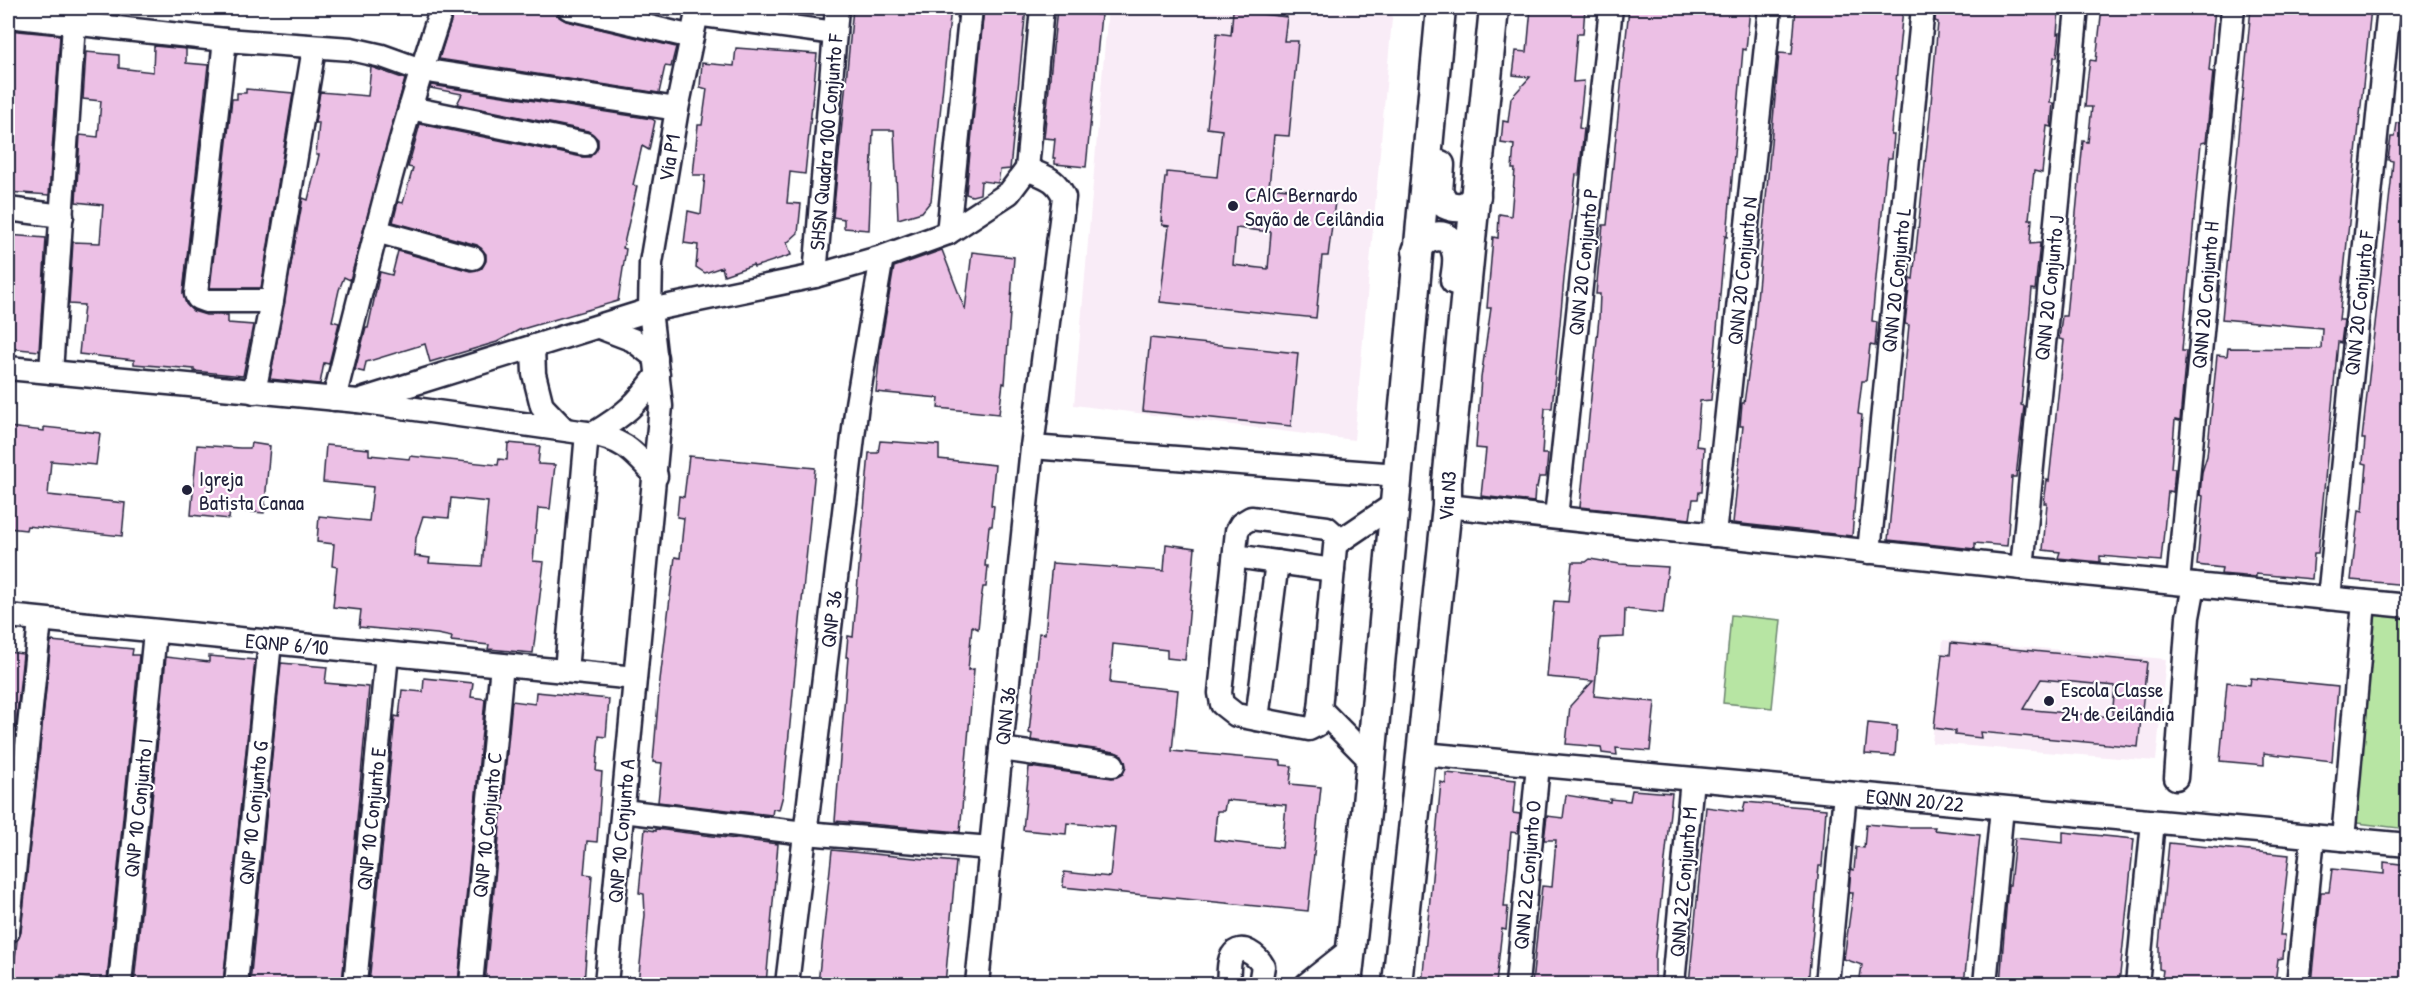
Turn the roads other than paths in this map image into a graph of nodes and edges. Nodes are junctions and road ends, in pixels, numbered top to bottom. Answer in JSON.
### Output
{"nodes":[{"id":1,"x":442,"y":8,"type":"edge"},
{"id":2,"x":569,"y":8,"type":"edge"},
{"id":3,"x":837,"y":8,"type":"edge"},
{"id":4,"x":971,"y":8,"type":"edge"},
{"id":5,"x":1042,"y":8,"type":"edge"},
{"id":6,"x":1441,"y":8,"type":"edge"},
{"id":7,"x":1447,"y":8,"type":"edge"},
{"id":8,"x":1494,"y":8,"type":"edge"},
{"id":9,"x":1611,"y":8,"type":"edge"},
{"id":10,"x":1770,"y":8,"type":"edge"},
{"id":11,"x":1923,"y":8,"type":"edge"},
{"id":12,"x":2077,"y":8,"type":"edge"},
{"id":13,"x":2232,"y":8,"type":"edge"},
{"id":14,"x":2389,"y":8,"type":"edge"},
{"id":15,"x":697,"y":11,"type":"edge"},
{"id":16,"x":8,"y":15,"type":"edge"},
{"id":17,"x":74,"y":24,"type":"junction"},
{"id":18,"x":835,"y":33,"type":"junction"},
{"id":19,"x":692,"y":37,"type":"junction"},
{"id":20,"x":225,"y":40,"type":"junction"},
{"id":21,"x":315,"y":48,"type":"junction"},
{"id":22,"x":421,"y":70,"type":"junction"},
{"id":23,"x":410,"y":108,"type":"junction"},
{"id":24,"x":677,"y":109,"type":"junction"},
{"id":25,"x":585,"y":144,"type":"dead end"},
{"id":26,"x":1027,"y":169,"type":"junction"},
{"id":27,"x":1476,"y":196,"type":"junction"},
{"id":28,"x":8,"y":208,"type":"edge"},
{"id":29,"x":62,"y":216,"type":"junction"},
{"id":30,"x":376,"y":231,"type":"junction"},
{"id":31,"x":948,"y":233,"type":"junction"},
{"id":32,"x":1417,"y":251,"type":"junction"},
{"id":33,"x":882,"y":257,"type":"junction"},
{"id":34,"x":473,"y":258,"type":"dead end"},
{"id":35,"x":815,"y":276,"type":"junction"},
{"id":36,"x":272,"y":301,"type":"junction"},
{"id":37,"x":650,"y":310,"type":"junction"},
{"id":38,"x":599,"y":327,"type":"junction"},
{"id":39,"x":533,"y":348,"type":"junction"},
{"id":40,"x":657,"y":366,"type":"junction"},
{"id":41,"x":8,"y":368,"type":"edge"},
{"id":42,"x":51,"y":372,"type":"junction"},
{"id":43,"x":254,"y":392,"type":"junction"},
{"id":44,"x":334,"y":399,"type":"junction"},
{"id":45,"x":358,"y":401,"type":"junction"},
{"id":46,"x":564,"y":429,"type":"junction"},
{"id":47,"x":590,"y":433,"type":"junction"},
{"id":48,"x":1032,"y":447,"type":"junction"},
{"id":49,"x":1398,"y":475,"type":"junction"},
{"id":50,"x":656,"y":476,"type":"junction"},
{"id":51,"x":1447,"y":494,"type":"junction"},
{"id":52,"x":1396,"y":503,"type":"junction"},
{"id":53,"x":1556,"y":517,"type":"junction"},
{"id":54,"x":1714,"y":535,"type":"junction"},
{"id":55,"x":1337,"y":543,"type":"junction"},
{"id":56,"x":1869,"y":552,"type":"junction"},
{"id":57,"x":1235,"y":556,"type":"junction"},
{"id":58,"x":1277,"y":562,"type":"junction"},
{"id":59,"x":2022,"y":568,"type":"junction"},
{"id":60,"x":1333,"y":570,"type":"junction"},
{"id":61,"x":2186,"y":584,"type":"junction"},
{"id":62,"x":2328,"y":598,"type":"junction"},
{"id":63,"x":2364,"y":602,"type":"junction"},
{"id":64,"x":2408,"y":606,"type":"edge"},
{"id":65,"x":8,"y":616,"type":"edge"},
{"id":66,"x":40,"y":620,"type":"junction"},
{"id":67,"x":155,"y":632,"type":"junction"},
{"id":68,"x":270,"y":642,"type":"junction"},
{"id":69,"x":387,"y":654,"type":"junction"},
{"id":70,"x":502,"y":665,"type":"junction"},
{"id":71,"x":566,"y":671,"type":"junction"},
{"id":72,"x":635,"y":678,"type":"junction"},
{"id":73,"x":1320,"y":715,"type":"junction"},
{"id":74,"x":1257,"y":719,"type":"junction"},
{"id":75,"x":1001,"y":749,"type":"junction"},
{"id":76,"x":1423,"y":754,"type":"junction"},
{"id":77,"x":1371,"y":761,"type":"junction"},
{"id":78,"x":1113,"y":765,"type":"dead end"},
{"id":79,"x":1538,"y":765,"type":"junction"},
{"id":80,"x":2176,"y":778,"type":"dead end"},
{"id":81,"x":1692,"y":779,"type":"junction"},
{"id":82,"x":1845,"y":793,"type":"junction"},
{"id":83,"x":2002,"y":808,"type":"junction"},
{"id":84,"x":623,"y":811,"type":"junction"},
{"id":85,"x":2152,"y":822,"type":"junction"},
{"id":86,"x":805,"y":833,"type":"junction"},
{"id":87,"x":2313,"y":837,"type":"junction"},
{"id":88,"x":2343,"y":839,"type":"junction"},
{"id":89,"x":2408,"y":845,"type":"edge"},
{"id":90,"x":991,"y":848,"type":"junction"},
{"id":91,"x":1356,"y":898,"type":"junction"},
{"id":92,"x":8,"y":931,"type":"edge"},
{"id":93,"x":1350,"y":950,"type":"junction"},
{"id":94,"x":120,"y":984,"type":"edge"},
{"id":95,"x":236,"y":984,"type":"edge"},
{"id":96,"x":355,"y":984,"type":"edge"},
{"id":97,"x":471,"y":984,"type":"edge"},
{"id":98,"x":606,"y":984,"type":"edge"},
{"id":99,"x":787,"y":984,"type":"edge"},
{"id":100,"x":977,"y":984,"type":"edge"},
{"id":101,"x":1228,"y":984,"type":"edge"},
{"id":102,"x":1260,"y":984,"type":"edge"},
{"id":103,"x":1307,"y":984,"type":"edge"},
{"id":104,"x":1347,"y":984,"type":"edge"},
{"id":105,"x":1362,"y":984,"type":"edge"},
{"id":106,"x":1397,"y":984,"type":"edge"},
{"id":107,"x":1517,"y":984,"type":"edge"},
{"id":108,"x":1673,"y":984,"type":"edge"},
{"id":109,"x":1827,"y":984,"type":"edge"},
{"id":110,"x":1985,"y":984,"type":"edge"},
{"id":111,"x":2137,"y":984,"type":"edge"},
{"id":112,"x":2298,"y":984,"type":"edge"}],
"edges":[{"from":1,"to":22,"type":"street"},
{"from":2,"to":19,"type":"street"},
{"from":3,"to":18,"type":"street","name":"SHSN Quadra 100 Conjunto F"},
{"from":4,"to":31,"type":"street"},
{"from":5,"to":26,"type":"street"},
{"from":6,"to":32,"type":"main road"},
{"from":7,"to":27,"type":"main road"},
{"from":8,"to":27,"type":"main road","name":"Via N3"},
{"from":9,"to":53,"type":"street","name":"QNN 20 Conjunto P"},
{"from":10,"to":54,"type":"street","name":"QNN 20 Conjunto N"},
{"from":11,"to":56,"type":"street","name":"QNN 20 Conjunto L"},
{"from":12,"to":59,"type":"street","name":"QNN 20 Conjunto J"},
{"from":13,"to":61,"type":"street","name":"QNN 20 Conjunto H"},
{"from":14,"to":62,"type":"street","name":"QNN 20 Conjunto F"},
{"from":15,"to":18,"type":"street"},
{"from":15,"to":19,"type":"street","name":"Via P1"},
{"from":16,"to":17,"type":"street"},
{"from":17,"to":20,"type":"street"},
{"from":17,"to":29,"type":"street"},
{"from":18,"to":35,"type":"street","name":"SHSN Quadra 100 Conjunto F"},
{"from":19,"to":24,"type":"street","name":"Via P1"},
{"from":20,"to":21,"type":"street"},
{"from":20,"to":36,"type":"street"},
{"from":21,"to":22,"type":"street"},
{"from":21,"to":36,"type":"street"},
{"from":22,"to":23,"type":"street"},
{"from":22,"to":24,"type":"street"},
{"from":23,"to":25,"type":"street"},
{"from":23,"to":30,"type":"street"},
{"from":24,"to":37,"type":"street","name":"Via P1"},
{"from":26,"to":31,"type":"street"},
{"from":26,"to":48,"type":"street","name":"QNN 36"},
{"from":27,"to":51,"type":"main road","name":"Via N3"},
{"from":28,"to":29,"type":"street"},
{"from":29,"to":42,"type":"street"},
{"from":30,"to":34,"type":"street"},
{"from":30,"to":44,"type":"street"},
{"from":31,"to":33,"type":"street"},
{"from":32,"to":49,"type":"main road"},
{"from":32,"to":51,"type":"main road"},
{"from":33,"to":35,"type":"street"},
{"from":33,"to":86,"type":"street","name":"QNP 36"},
{"from":35,"to":37,"type":"street"},
{"from":36,"to":43,"type":"street"},
{"from":37,"to":38,"type":"street"},
{"from":37,"to":40,"type":"street","name":"Via P1"},
{"from":38,"to":39,"type":"street"},
{"from":38,"to":40,"type":"street"},
{"from":39,"to":45,"type":"street"},
{"from":39,"to":46,"type":"street"},
{"from":40,"to":47,"type":"street"},
{"from":40,"to":50,"type":"street","name":"Via P1"},
{"from":41,"to":42,"type":"street"},
{"from":42,"to":43,"type":"street"},
{"from":43,"to":44,"type":"street"},
{"from":44,"to":45,"type":"street"},
{"from":45,"to":46,"type":"street"},
{"from":46,"to":47,"type":"street"},
{"from":47,"to":50,"type":"street"},
{"from":47,"to":71,"type":"street"},
{"from":48,"to":49,"type":"street"},
{"from":48,"to":75,"type":"street","name":"QNN 36"},
{"from":49,"to":52,"type":"main road"},
{"from":50,"to":72,"type":"street"},
{"from":51,"to":53,"type":"street"},
{"from":51,"to":76,"type":"main road","name":"Via N3"},
{"from":52,"to":55,"type":"street"},
{"from":52,"to":77,"type":"main road"},
{"from":53,"to":54,"type":"street"},
{"from":54,"to":56,"type":"street"},
{"from":55,"to":57,"type":"street"},
{"from":55,"to":60,"type":"street"},
{"from":56,"to":59,"type":"street"},
{"from":57,"to":58,"type":"street"},
{"from":57,"to":74,"type":"street"},
{"from":58,"to":60,"type":"street"},
{"from":58,"to":74,"type":"street"},
{"from":59,"to":61,"type":"street"},
{"from":60,"to":73,"type":"street"},
{"from":61,"to":62,"type":"street"},
{"from":61,"to":80,"type":"street","name":"QNN 20 Conjunto H"},
{"from":62,"to":63,"type":"street"},
{"from":63,"to":64,"type":"street"},
{"from":63,"to":88,"type":"street"},
{"from":65,"to":66,"type":"street","name":"EQNP 6/10"},
{"from":66,"to":67,"type":"street","name":"EQNP 6/10"},
{"from":66,"to":92,"type":"street"},
{"from":67,"to":68,"type":"street","name":"EQNP 6/10"},
{"from":67,"to":94,"type":"street","name":"QNP 10 Conjunto I"},
{"from":68,"to":69,"type":"street","name":"EQNP 6/10"},
{"from":68,"to":95,"type":"street","name":"QNP 10 Conjunto G"},
{"from":69,"to":70,"type":"street","name":"EQNP 6/10"},
{"from":69,"to":96,"type":"street","name":"QNP 10 Conjunto E"},
{"from":70,"to":71,"type":"street","name":"EQNP 6/10"},
{"from":70,"to":97,"type":"street","name":"QNP 10 Conjunto C"},
{"from":71,"to":72,"type":"street","name":"EQNP 6/10"},
{"from":72,"to":84,"type":"street","name":"QNP 10 Conjunto A"},
{"from":73,"to":74,"type":"street"},
{"from":73,"to":77,"type":"street"},
{"from":75,"to":78,"type":"street"},
{"from":75,"to":90,"type":"street","name":"QNN 36"},
{"from":76,"to":79,"type":"street","name":"EQNN 20/22"},
{"from":76,"to":106,"type":"main road","name":"Via N3"},
{"from":77,"to":91,"type":"main road"},
{"from":79,"to":81,"type":"street","name":"EQNN 20/22"},
{"from":79,"to":107,"type":"street","name":"QNN 22 Conjunto O"},
{"from":81,"to":82,"type":"street","name":"EQNN 20/22"},
{"from":81,"to":108,"type":"street","name":"QNN 22 Conjunto M"},
{"from":82,"to":83,"type":"street","name":"EQNN 20/22"},
{"from":82,"to":109,"type":"street"},
{"from":83,"to":85,"type":"street","name":"EQNN 20/22"},
{"from":83,"to":110,"type":"street"},
{"from":84,"to":86,"type":"street"},
{"from":84,"to":98,"type":"street","name":"QNP 10 Conjunto A"},
{"from":85,"to":87,"type":"street","name":"EQNN 20/22"},
{"from":85,"to":111,"type":"street"},
{"from":86,"to":90,"type":"street"},
{"from":86,"to":99,"type":"street","name":"QNP 36"},
{"from":87,"to":88,"type":"street","name":"EQNN 20/22"},
{"from":87,"to":112,"type":"street"},
{"from":88,"to":89,"type":"street","name":"EQNN 20/22"},
{"from":90,"to":100,"type":"street","name":"QNN 36"},
{"from":91,"to":93,"type":"main road"},
{"from":91,"to":105,"type":"main road"},
{"from":93,"to":103,"type":"street"},
{"from":93,"to":104,"type":"main road"},
{"from":101,"to":102,"type":"street"}]}
